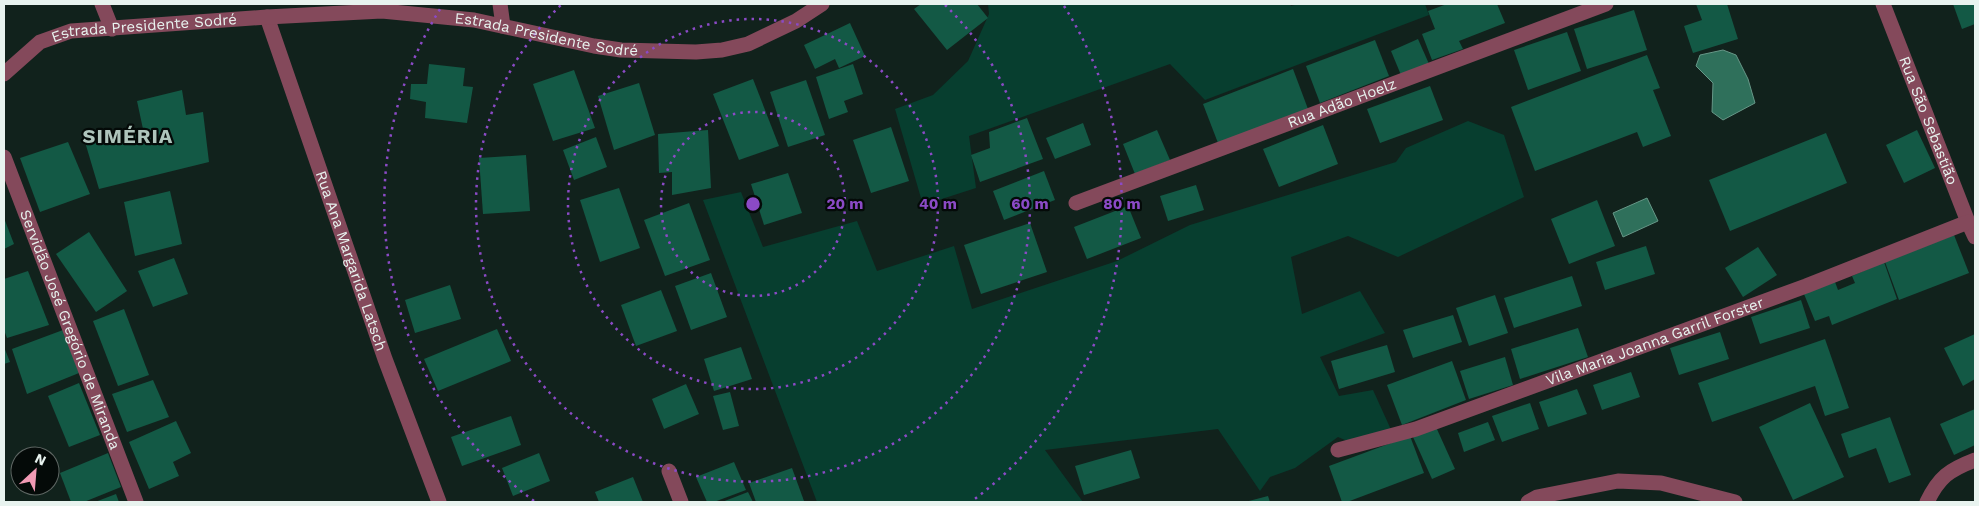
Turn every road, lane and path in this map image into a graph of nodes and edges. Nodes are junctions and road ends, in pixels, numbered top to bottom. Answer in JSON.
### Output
{"nodes":[{"id":1,"x":102,"y":4,"type":"edge"},
{"id":2,"x":500,"y":4,"type":"edge"},
{"id":3,"x":822,"y":4,"type":"edge"},
{"id":4,"x":1606,"y":4,"type":"edge"},
{"id":5,"x":1882,"y":4,"type":"edge"},
{"id":6,"x":268,"y":17,"type":"junction"},
{"id":7,"x":502,"y":26,"type":"junction"},
{"id":8,"x":112,"y":28,"type":"junction"},
{"id":9,"x":4,"y":74,"type":"edge"},
{"id":10,"x":4,"y":158,"type":"edge"},
{"id":11,"x":1076,"y":203,"type":"dead end"},
{"id":12,"x":1968,"y":222,"type":"junction"},
{"id":13,"x":1975,"y":237,"type":"edge"},
{"id":14,"x":1338,"y":450,"type":"dead end"},
{"id":15,"x":1975,"y":460,"type":"edge"},
{"id":16,"x":669,"y":471,"type":"dead end"},
{"id":17,"x":136,"y":502,"type":"edge"},
{"id":18,"x":439,"y":502,"type":"edge"},
{"id":19,"x":681,"y":502,"type":"edge"},
{"id":20,"x":1528,"y":502,"type":"edge"},
{"id":21,"x":1735,"y":502,"type":"edge"},
{"id":22,"x":1927,"y":502,"type":"edge"}],
"edges":[{"from":1,"to":8,"type":"street"},
{"from":2,"to":7,"type":"street"},
{"from":3,"to":7,"type":"street","name":"Estrada Presidente Sodré"},
{"from":4,"to":11,"type":"street","name":"Rua Adão Hoelz"},
{"from":5,"to":12,"type":"street","name":"Rua São Sebastião"},
{"from":6,"to":7,"type":"street","name":"Estrada Presidente Sodré"},
{"from":6,"to":8,"type":"street","name":"Estrada Presidente Sodré"},
{"from":6,"to":18,"type":"street","name":"Rua Ana Margarida Latsch"},
{"from":8,"to":9,"type":"street","name":"Estrada Presidente Sodré"},
{"from":10,"to":17,"type":"street","name":"Servidão José Gregório de Miranda"},
{"from":12,"to":13,"type":"street","name":"Rua São Sebastião"},
{"from":12,"to":14,"type":"street","name":"Vila Maria Joanna Garril Forster"},
{"from":15,"to":22,"type":"street"},
{"from":16,"to":19,"type":"street"},
{"from":20,"to":21,"type":"street"}]}
